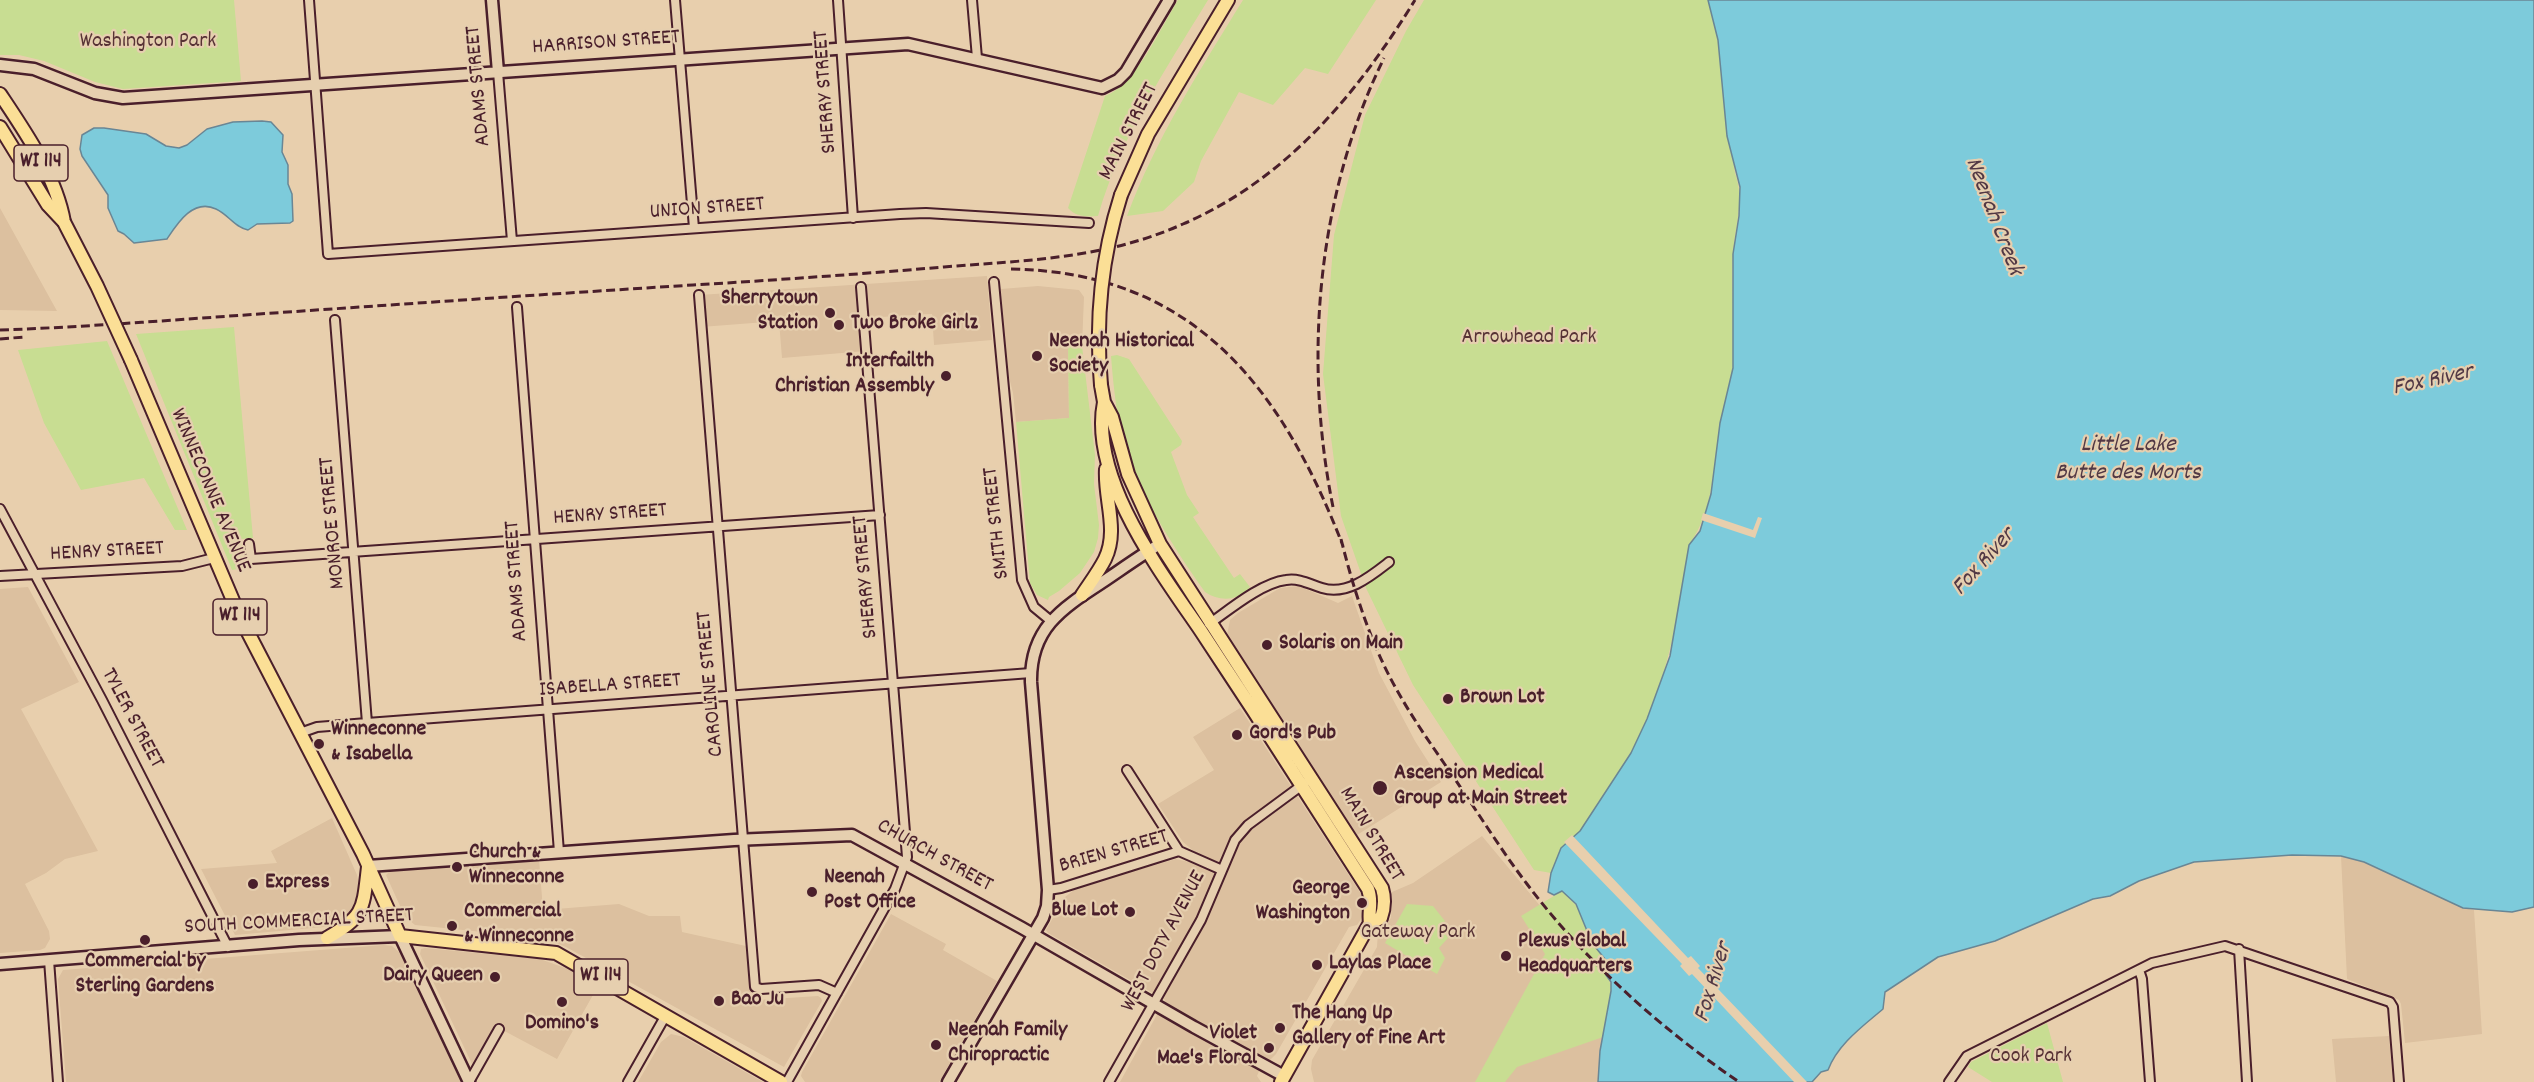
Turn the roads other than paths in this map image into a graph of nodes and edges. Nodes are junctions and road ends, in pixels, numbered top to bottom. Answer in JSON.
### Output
{"nodes":[{"id":1,"x":309,"y":0,"type":"edge"},
{"id":2,"x":492,"y":0,"type":"edge"},
{"id":3,"x":675,"y":0,"type":"edge"},
{"id":4,"x":838,"y":0,"type":"edge"},
{"id":5,"x":972,"y":0,"type":"edge"},
{"id":6,"x":1168,"y":0,"type":"edge"},
{"id":7,"x":1228,"y":0,"type":"edge"},
{"id":8,"x":842,"y":48,"type":"junction"},
{"id":9,"x":977,"y":58,"type":"junction"},
{"id":10,"x":680,"y":59,"type":"junction"},
{"id":11,"x":0,"y":65,"type":"edge"},
{"id":12,"x":498,"y":72,"type":"junction"},
{"id":13,"x":316,"y":84,"type":"junction"},
{"id":14,"x":0,"y":94,"type":"edge"},
{"id":15,"x":0,"y":127,"type":"edge"},
{"id":16,"x":854,"y":218,"type":"junction"},
{"id":17,"x":64,"y":222,"type":"junction"},
{"id":18,"x":1089,"y":224,"type":"dead end"},
{"id":19,"x":694,"y":228,"type":"junction"},
{"id":20,"x":512,"y":241,"type":"junction"},
{"id":21,"x":994,"y":282,"type":"dead end"},
{"id":22,"x":861,"y":287,"type":"dead end"},
{"id":23,"x":699,"y":295,"type":"dead end"},
{"id":24,"x":517,"y":307,"type":"dead end"},
{"id":25,"x":335,"y":320,"type":"dead end"},
{"id":26,"x":1104,"y":402,"type":"junction"},
{"id":27,"x":1107,"y":456,"type":"junction"},
{"id":28,"x":0,"y":509,"type":"edge"},
{"id":29,"x":880,"y":515,"type":"junction"},
{"id":30,"x":717,"y":527,"type":"junction"},
{"id":31,"x":534,"y":540,"type":"junction"},
{"id":32,"x":249,"y":544,"type":"dead end"},
{"id":33,"x":1161,"y":544,"type":"junction"},
{"id":34,"x":354,"y":551,"type":"junction"},
{"id":35,"x":1148,"y":552,"type":"junction"},
{"id":36,"x":214,"y":558,"type":"junction"},
{"id":37,"x":1389,"y":562,"type":"dead end"},
{"id":38,"x":34,"y":575,"type":"junction"},
{"id":39,"x":0,"y":576,"type":"edge"},
{"id":40,"x":1082,"y":595,"type":"junction"},
{"id":41,"x":1050,"y":621,"type":"junction"},
{"id":42,"x":1211,"y":622,"type":"junction"},
{"id":43,"x":1200,"y":630,"type":"junction"},
{"id":44,"x":1031,"y":673,"type":"junction"},
{"id":45,"x":894,"y":684,"type":"junction"},
{"id":46,"x":731,"y":696,"type":"junction"},
{"id":47,"x":548,"y":710,"type":"junction"},
{"id":48,"x":367,"y":723,"type":"junction"},
{"id":49,"x":300,"y":733,"type":"junction"},
{"id":50,"x":1127,"y":770,"type":"dead end"},
{"id":51,"x":1307,"y":782,"type":"junction"},
{"id":52,"x":743,"y":840,"type":"junction"},
{"id":53,"x":1179,"y":851,"type":"junction"},
{"id":54,"x":558,"y":852,"type":"junction"},
{"id":55,"x":905,"y":865,"type":"junction"},
{"id":56,"x":368,"y":866,"type":"junction"},
{"id":57,"x":1222,"y":870,"type":"junction"},
{"id":58,"x":1048,"y":890,"type":"junction"},
{"id":59,"x":1033,"y":934,"type":"junction"},
{"id":60,"x":400,"y":936,"type":"junction"},
{"id":61,"x":327,"y":938,"type":"junction"},
{"id":62,"x":228,"y":947,"type":"junction"},
{"id":63,"x":2239,"y":949,"type":"junction"},
{"id":64,"x":49,"y":960,"type":"junction"},
{"id":65,"x":0,"y":964,"type":"edge"},
{"id":66,"x":2139,"y":970,"type":"junction"},
{"id":67,"x":837,"y":993,"type":"junction"},
{"id":68,"x":1153,"y":1004,"type":"junction"},
{"id":69,"x":666,"y":1015,"type":"junction"},
{"id":70,"x":499,"y":1029,"type":"dead end"},
{"id":71,"x":1286,"y":1080,"type":"edge"},
{"id":72,"x":58,"y":1082,"type":"edge"},
{"id":73,"x":469,"y":1082,"type":"edge"},
{"id":74,"x":628,"y":1082,"type":"edge"},
{"id":75,"x":781,"y":1082,"type":"edge"},
{"id":76,"x":787,"y":1082,"type":"edge"},
{"id":77,"x":948,"y":1082,"type":"edge"},
{"id":78,"x":1109,"y":1082,"type":"edge"},
{"id":79,"x":1948,"y":1082,"type":"edge"},
{"id":80,"x":2150,"y":1082,"type":"edge"},
{"id":81,"x":2247,"y":1082,"type":"edge"},
{"id":82,"x":2399,"y":1082,"type":"edge"}],
"edges":[{"from":1,"to":13,"type":"street"},
{"from":2,"to":12,"type":"street","name":"ADAMS STREET"},
{"from":3,"to":10,"type":"street"},
{"from":4,"to":8,"type":"street","name":"SHERRY STREET"},
{"from":5,"to":9,"type":"street"},
{"from":6,"to":9,"type":"street","name":"HARRISON STREET"},
{"from":7,"to":26,"type":"main road","name":"MAIN STREET","bridge":true},
{"from":8,"to":9,"type":"street","name":"HARRISON STREET"},
{"from":8,"to":10,"type":"street","name":"HARRISON STREET"},
{"from":8,"to":16,"type":"street","name":"SHERRY STREET"},
{"from":10,"to":12,"type":"street","name":"HARRISON STREET"},
{"from":10,"to":19,"type":"street"},
{"from":11,"to":13,"type":"street","name":"HARRISON STREET"},
{"from":12,"to":13,"type":"street","name":"HARRISON STREET"},
{"from":12,"to":20,"type":"street","name":"ADAMS STREET"},
{"from":13,"to":20,"type":"street","name":"UNION STREET"},
{"from":14,"to":17,"type":"main road","name":"WINNECONNE AVENUE","number":"WI 114"},
{"from":15,"to":17,"type":"main road","name":"WINNECONNE AVENUE","number":"WI 114"},
{"from":16,"to":18,"type":"street","name":"UNION STREET"},
{"from":16,"to":19,"type":"street","name":"UNION STREET"},
{"from":17,"to":36,"type":"main road","name":"WINNECONNE AVENUE","number":"WI 114","bridge":true},
{"from":19,"to":20,"type":"street","name":"UNION STREET"},
{"from":21,"to":41,"type":"street","name":"SMITH STREET"},
{"from":22,"to":29,"type":"street","name":"SHERRY STREET"},
{"from":23,"to":30,"type":"street","name":"CAROLINE STREET"},
{"from":24,"to":31,"type":"street","name":"ADAMS STREET"},
{"from":25,"to":34,"type":"street","name":"MONROE STREET"},
{"from":26,"to":27,"type":"main road","name":"MAIN STREET"},
{"from":26,"to":33,"type":"main road","name":"MAIN STREET"},
{"from":27,"to":35,"type":"main road","name":"MAIN STREET"},
{"from":27,"to":40,"type":"main road"},
{"from":28,"to":38,"type":"street","name":"TYLER STREET"},
{"from":29,"to":30,"type":"street","name":"HENRY STREET"},
{"from":29,"to":45,"type":"street","name":"SHERRY STREET"},
{"from":30,"to":31,"type":"street","name":"HENRY STREET"},
{"from":30,"to":46,"type":"street","name":"CAROLINE STREET"},
{"from":31,"to":34,"type":"street","name":"HENRY STREET"},
{"from":31,"to":47,"type":"street","name":"ADAMS STREET"},
{"from":32,"to":34,"type":"street","name":"HENRY STREET"},
{"from":33,"to":35,"type":"street"},
{"from":33,"to":42,"type":"main road","name":"MAIN STREET"},
{"from":34,"to":48,"type":"street","name":"MONROE STREET"},
{"from":35,"to":40,"type":"street"},
{"from":35,"to":43,"type":"main road","name":"MAIN STREET"},
{"from":36,"to":38,"type":"street","name":"HENRY STREET"},
{"from":36,"to":49,"type":"main road","name":"WINNECONNE AVENUE","number":"WI 114"},
{"from":37,"to":42,"type":"street"},
{"from":38,"to":39,"type":"street","name":"HENRY STREET"},
{"from":38,"to":62,"type":"street","name":"TYLER STREET"},
{"from":40,"to":41,"type":"street"},
{"from":41,"to":44,"type":"street"},
{"from":42,"to":43,"type":"street"},
{"from":42,"to":51,"type":"main road","name":"MAIN STREET"},
{"from":43,"to":51,"type":"main road","name":"MAIN STREET"},
{"from":44,"to":45,"type":"street","name":"ISABELLA STREET"},
{"from":44,"to":58,"type":"street"},
{"from":45,"to":46,"type":"street","name":"ISABELLA STREET"},
{"from":45,"to":55,"type":"street","name":"SHERRY STREET"},
{"from":46,"to":47,"type":"street","name":"ISABELLA STREET"},
{"from":46,"to":52,"type":"street","name":"CAROLINE STREET"},
{"from":47,"to":48,"type":"street","name":"ISABELLA STREET"},
{"from":47,"to":54,"type":"street","name":"ADAMS STREET"},
{"from":48,"to":49,"type":"street","name":"ISABELLA STREET"},
{"from":49,"to":56,"type":"main road","name":"WINNECONNE AVENUE","number":"WI 114"},
{"from":50,"to":53,"type":"street"},
{"from":51,"to":57,"type":"street","name":"WEST DOTY AVENUE"},
{"from":51,"to":71,"type":"main road","name":"MAIN STREET"},
{"from":52,"to":54,"type":"street","name":"CHURCH STREET"},
{"from":52,"to":55,"type":"street","name":"CHURCH STREET"},
{"from":52,"to":67,"type":"street","name":"CAROLINE STREET"},
{"from":53,"to":57,"type":"street","name":"BRIEN STREET"},
{"from":53,"to":58,"type":"street","name":"BRIEN STREET"},
{"from":54,"to":56,"type":"street","name":"CHURCH STREET"},
{"from":55,"to":59,"type":"street","name":"CHURCH STREET"},
{"from":55,"to":67,"type":"street"},
{"from":56,"to":60,"type":"main road","name":"WINNECONNE AVENUE","number":"WI 114"},
{"from":56,"to":61,"type":"main road"},
{"from":57,"to":68,"type":"street","name":"WEST DOTY AVENUE"},
{"from":58,"to":59,"type":"street"},
{"from":59,"to":68,"type":"street","name":"CHURCH STREET"},
{"from":59,"to":77,"type":"street"},
{"from":60,"to":61,"type":"street","name":"SOUTH COMMERCIAL STREET"},
{"from":60,"to":69,"type":"main road","name":"SOUTH COMMERCIAL STREET","number":"WI 114"},
{"from":60,"to":73,"type":"street"},
{"from":61,"to":62,"type":"street","name":"SOUTH COMMERCIAL STREET"},
{"from":62,"to":64,"type":"street","name":"SOUTH COMMERCIAL STREET"},
{"from":63,"to":66,"type":"street"},
{"from":63,"to":81,"type":"street"},
{"from":63,"to":82,"type":"street"},
{"from":64,"to":65,"type":"street","name":"SOUTH COMMERCIAL STREET"},
{"from":64,"to":72,"type":"street"},
{"from":66,"to":79,"type":"street"},
{"from":66,"to":80,"type":"street"},
{"from":67,"to":76,"type":"street"},
{"from":68,"to":71,"type":"street","name":"CHURCH STREET"},
{"from":68,"to":78,"type":"street","name":"WEST DOTY AVENUE"},
{"from":69,"to":74,"type":"street"},
{"from":69,"to":75,"type":"main road","name":"SOUTH COMMERCIAL STREET","number":"WI 114"},
{"from":70,"to":73,"type":"street"}]}
